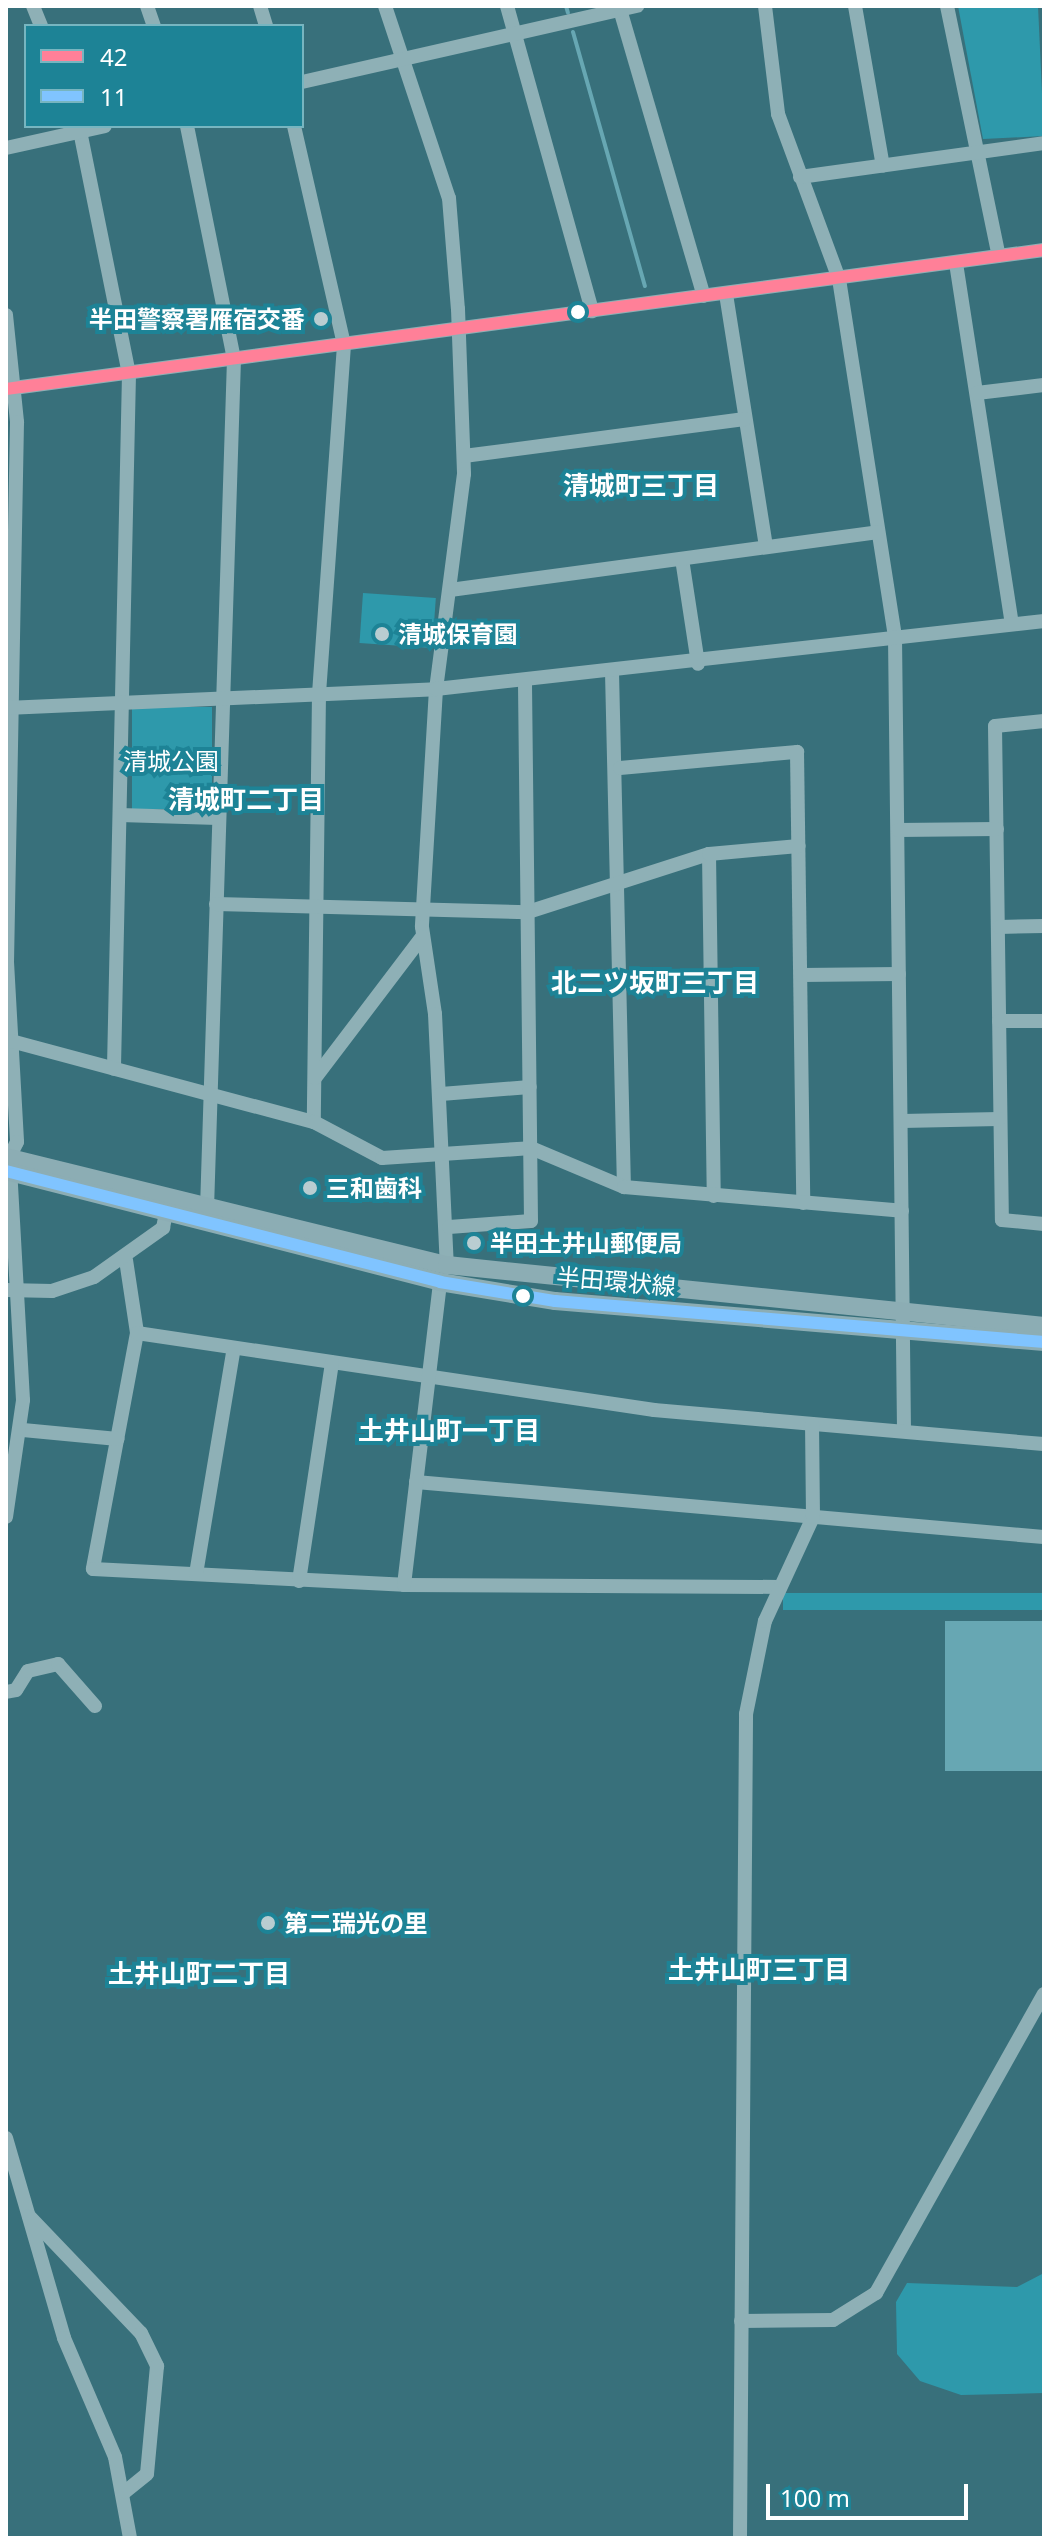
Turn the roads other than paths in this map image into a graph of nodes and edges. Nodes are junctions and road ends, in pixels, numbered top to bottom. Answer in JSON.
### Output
{"nodes":[{"id":1,"x":385,"y":6,"type":"edge"},
{"id":2,"x":507,"y":6,"type":"edge"},
{"id":3,"x":637,"y":6,"type":"edge"},
{"id":4,"x":765,"y":6,"type":"edge"},
{"id":5,"x":855,"y":6,"type":"edge"},
{"id":6,"x":947,"y":6,"type":"edge"},
{"id":7,"x":620,"y":8,"type":"edge"},
{"id":8,"x":516,"y":34,"type":"junction"},
{"id":9,"x":404,"y":59,"type":"junction"},
{"id":10,"x":304,"y":82,"type":"edge"},
{"id":11,"x":187,"y":128,"type":"edge"},
{"id":12,"x":294,"y":128,"type":"edge"},
{"id":13,"x":80,"y":129,"type":"edge"},
{"id":14,"x":1044,"y":143,"type":"edge"},
{"id":15,"x":6,"y":148,"type":"edge"},
{"id":16,"x":979,"y":152,"type":"junction"},
{"id":17,"x":883,"y":166,"type":"junction"},
{"id":18,"x":800,"y":177,"type":"junction"},
{"id":19,"x":1044,"y":250,"type":"edge"},
{"id":20,"x":999,"y":256,"type":"junction"},
{"id":21,"x":956,"y":263,"type":"junction"},
{"id":22,"x":839,"y":279,"type":"junction"},
{"id":23,"x":726,"y":294,"type":"junction"},
{"id":24,"x":704,"y":296,"type":"junction"},
{"id":25,"x":592,"y":311,"type":"junction"},
{"id":26,"x":6,"y":315,"type":"edge"},
{"id":27,"x":459,"y":329,"type":"junction"},
{"id":28,"x":344,"y":345,"type":"junction"},
{"id":29,"x":234,"y":359,"type":"junction"},
{"id":30,"x":129,"y":374,"type":"junction"},
{"id":31,"x":1044,"y":385,"type":"edge"},
{"id":32,"x":10,"y":389,"type":"edge"},
{"id":33,"x":977,"y":393,"type":"junction"},
{"id":34,"x":745,"y":419,"type":"junction"},
{"id":35,"x":464,"y":456,"type":"junction"},
{"id":36,"x":878,"y":532,"type":"junction"},
{"id":37,"x":766,"y":547,"type":"junction"},
{"id":38,"x":682,"y":559,"type":"junction"},
{"id":39,"x":450,"y":590,"type":"junction"},
{"id":40,"x":1044,"y":621,"type":"edge"},
{"id":41,"x":1012,"y":624,"type":"junction"},
{"id":42,"x":895,"y":637,"type":"junction"},
{"id":43,"x":698,"y":664,"type":"junction"},
{"id":44,"x":612,"y":672,"type":"junction"},
{"id":45,"x":525,"y":681,"type":"junction"},
{"id":46,"x":436,"y":689,"type":"junction"},
{"id":47,"x":319,"y":693,"type":"junction"},
{"id":48,"x":224,"y":699,"type":"junction"},
{"id":49,"x":122,"y":704,"type":"junction"},
{"id":50,"x":8,"y":708,"type":"edge"},
{"id":51,"x":1044,"y":721,"type":"edge"},
{"id":52,"x":620,"y":768,"type":"junction"},
{"id":53,"x":120,"y":815,"type":"junction"},
{"id":54,"x":218,"y":818,"type":"junction"},
{"id":55,"x":997,"y":829,"type":"junction"},
{"id":56,"x":898,"y":830,"type":"junction"},
{"id":57,"x":799,"y":846,"type":"junction"},
{"id":58,"x":709,"y":854,"type":"junction"},
{"id":59,"x":620,"y":882,"type":"junction"},
{"id":60,"x":216,"y":904,"type":"junction"},
{"id":61,"x":314,"y":906,"type":"junction"},
{"id":62,"x":423,"y":909,"type":"junction"},
{"id":63,"x":528,"y":912,"type":"junction"},
{"id":64,"x":1044,"y":926,"type":"edge"},
{"id":65,"x":999,"y":927,"type":"junction"},
{"id":66,"x":422,"y":937,"type":"junction"},
{"id":67,"x":899,"y":974,"type":"junction"},
{"id":68,"x":801,"y":975,"type":"junction"},
{"id":69,"x":999,"y":1021,"type":"junction"},
{"id":70,"x":1044,"y":1021,"type":"edge"},
{"id":71,"x":11,"y":1041,"type":"junction"},
{"id":72,"x":114,"y":1069,"type":"junction"},
{"id":73,"x":315,"y":1078,"type":"junction"},
{"id":74,"x":530,"y":1087,"type":"junction"},
{"id":75,"x":210,"y":1094,"type":"junction"},
{"id":76,"x":441,"y":1094,"type":"junction"},
{"id":77,"x":999,"y":1119,"type":"junction"},
{"id":78,"x":902,"y":1121,"type":"junction"},
{"id":79,"x":314,"y":1122,"type":"junction"},
{"id":80,"x":531,"y":1148,"type":"junction"},
{"id":81,"x":445,"y":1152,"type":"junction"},
{"id":82,"x":7,"y":1162,"type":"edge"},
{"id":83,"x":624,"y":1187,"type":"junction"},
{"id":84,"x":714,"y":1196,"type":"junction"},
{"id":85,"x":803,"y":1203,"type":"junction"},
{"id":86,"x":207,"y":1208,"type":"junction"},
{"id":87,"x":902,"y":1211,"type":"junction"},
{"id":88,"x":166,"y":1213,"type":"junction"},
{"id":89,"x":1044,"y":1224,"type":"edge"},
{"id":90,"x":449,"y":1227,"type":"junction"},
{"id":91,"x":126,"y":1260,"type":"junction"},
{"id":92,"x":444,"y":1274,"type":"junction"},
{"id":93,"x":12,"y":1292,"type":"edge"},
{"id":94,"x":903,"y":1322,"type":"junction"},
{"id":95,"x":1044,"y":1326,"type":"edge"},
{"id":96,"x":137,"y":1333,"type":"junction"},
{"id":97,"x":1044,"y":1342,"type":"edge"},
{"id":98,"x":234,"y":1348,"type":"junction"},
{"id":99,"x":332,"y":1362,"type":"junction"},
{"id":100,"x":429,"y":1375,"type":"junction"},
{"id":101,"x":812,"y":1424,"type":"junction"},
{"id":102,"x":23,"y":1430,"type":"junction"},
{"id":103,"x":904,"y":1431,"type":"junction"},
{"id":104,"x":118,"y":1439,"type":"junction"},
{"id":105,"x":1044,"y":1444,"type":"edge"},
{"id":106,"x":416,"y":1482,"type":"junction"},
{"id":107,"x":6,"y":1517,"type":"edge"},
{"id":108,"x":813,"y":1517,"type":"junction"},
{"id":109,"x":1044,"y":1537,"type":"edge"},
{"id":110,"x":196,"y":1574,"type":"junction"},
{"id":111,"x":299,"y":1581,"type":"junction"},
{"id":112,"x":404,"y":1585,"type":"junction"},
{"id":113,"x":779,"y":1587,"type":"junction"},
{"id":114,"x":6,"y":1692,"type":"edge"},
{"id":115,"x":95,"y":1706,"type":"dead end"},
{"id":116,"x":1044,"y":1994,"type":"edge"},
{"id":117,"x":6,"y":2138,"type":"edge"},
{"id":118,"x":29,"y":2216,"type":"junction"},
{"id":119,"x":741,"y":2321,"type":"junction"},
{"id":120,"x":125,"y":2492,"type":"junction"},
{"id":121,"x":130,"y":2538,"type":"edge"},
{"id":122,"x":740,"y":2538,"type":"edge"}],
"edges":[{"from":1,"to":9,"type":"street"},
{"from":2,"to":8,"type":"street"},
{"from":3,"to":7,"type":"street"},
{"from":4,"to":18,"type":"street"},
{"from":5,"to":17,"type":"street"},
{"from":6,"to":16,"type":"street"},
{"from":7,"to":8,"type":"street"},
{"from":7,"to":24,"type":"street"},
{"from":8,"to":9,"type":"street"},
{"from":8,"to":25,"type":"street"},
{"from":9,"to":10,"type":"street"},
{"from":9,"to":27,"type":"street"},
{"from":11,"to":29,"type":"street"},
{"from":12,"to":28,"type":"street"},
{"from":13,"to":15,"type":"street"},
{"from":13,"to":30,"type":"street"},
{"from":14,"to":16,"type":"street"},
{"from":16,"to":17,"type":"street"},
{"from":16,"to":20,"type":"street"},
{"from":17,"to":18,"type":"street"},
{"from":18,"to":22,"type":"street"},
{"from":19,"to":20,"type":"street"},
{"from":20,"to":21,"type":"street"},
{"from":21,"to":22,"type":"street"},
{"from":21,"to":33,"type":"street"},
{"from":22,"to":23,"type":"street"},
{"from":22,"to":36,"type":"street"},
{"from":23,"to":24,"type":"street"},
{"from":23,"to":34,"type":"street"},
{"from":24,"to":25,"type":"street"},
{"from":25,"to":27,"type":"street"},
{"from":26,"to":32,"type":"street"},
{"from":27,"to":28,"type":"street"},
{"from":27,"to":35,"type":"street"},
{"from":28,"to":29,"type":"street"},
{"from":28,"to":47,"type":"street"},
{"from":29,"to":30,"type":"street"},
{"from":29,"to":48,"type":"street"},
{"from":30,"to":32,"type":"street"},
{"from":30,"to":49,"type":"street"},
{"from":31,"to":33,"type":"street"},
{"from":32,"to":50,"type":"street"},
{"from":33,"to":41,"type":"street"},
{"from":34,"to":35,"type":"street"},
{"from":34,"to":37,"type":"street"},
{"from":35,"to":39,"type":"street"},
{"from":36,"to":37,"type":"street"},
{"from":36,"to":42,"type":"street"},
{"from":37,"to":38,"type":"street"},
{"from":38,"to":39,"type":"street"},
{"from":38,"to":43,"type":"street"},
{"from":39,"to":46,"type":"street"},
{"from":40,"to":41,"type":"street"},
{"from":41,"to":42,"type":"street"},
{"from":42,"to":43,"type":"street"},
{"from":42,"to":56,"type":"street"},
{"from":43,"to":44,"type":"street"},
{"from":44,"to":45,"type":"street"},
{"from":44,"to":52,"type":"street"},
{"from":45,"to":46,"type":"street"},
{"from":45,"to":63,"type":"street"},
{"from":46,"to":47,"type":"street"},
{"from":46,"to":62,"type":"street"},
{"from":47,"to":48,"type":"street"},
{"from":47,"to":61,"type":"street"},
{"from":48,"to":49,"type":"street"},
{"from":48,"to":54,"type":"street"},
{"from":49,"to":50,"type":"street"},
{"from":49,"to":53,"type":"street"},
{"from":50,"to":71,"type":"street"},
{"from":51,"to":55,"type":"street"},
{"from":52,"to":57,"type":"street"},
{"from":52,"to":59,"type":"street"},
{"from":53,"to":54,"type":"street"},
{"from":53,"to":72,"type":"street"},
{"from":54,"to":60,"type":"street"},
{"from":55,"to":56,"type":"street"},
{"from":55,"to":65,"type":"street"},
{"from":56,"to":67,"type":"street"},
{"from":57,"to":58,"type":"street"},
{"from":57,"to":68,"type":"street"},
{"from":58,"to":59,"type":"street"},
{"from":58,"to":84,"type":"street"},
{"from":59,"to":63,"type":"street"},
{"from":59,"to":83,"type":"street"},
{"from":60,"to":61,"type":"street"},
{"from":60,"to":75,"type":"street"},
{"from":61,"to":62,"type":"street"},
{"from":61,"to":73,"type":"street"},
{"from":62,"to":63,"type":"street"},
{"from":62,"to":66,"type":"street"},
{"from":63,"to":74,"type":"street"},
{"from":64,"to":65,"type":"street"},
{"from":65,"to":69,"type":"street"},
{"from":66,"to":73,"type":"street"},
{"from":66,"to":76,"type":"street"},
{"from":67,"to":68,"type":"street"},
{"from":67,"to":78,"type":"street"},
{"from":68,"to":85,"type":"street"},
{"from":69,"to":70,"type":"street"},
{"from":69,"to":77,"type":"street"},
{"from":71,"to":72,"type":"street"},
{"from":71,"to":82,"type":"street"},
{"from":72,"to":75,"type":"street"},
{"from":73,"to":79,"type":"street"},
{"from":74,"to":76,"type":"street"},
{"from":74,"to":80,"type":"street"},
{"from":75,"to":79,"type":"street"},
{"from":75,"to":86,"type":"street"},
{"from":76,"to":81,"type":"street"},
{"from":77,"to":78,"type":"street"},
{"from":77,"to":89,"type":"street"},
{"from":78,"to":87,"type":"street"},
{"from":79,"to":81,"type":"street"},
{"from":80,"to":81,"type":"street"},
{"from":80,"to":83,"type":"street"},
{"from":80,"to":90,"type":"street"},
{"from":81,"to":90,"type":"street"},
{"from":82,"to":86,"type":"main road","name":"半田環状線"},
{"from":82,"to":88,"type":"main road","name":"半田環状線"},
{"from":82,"to":93,"type":"street"},
{"from":83,"to":84,"type":"street"},
{"from":84,"to":85,"type":"street"},
{"from":85,"to":87,"type":"street"},
{"from":86,"to":92,"type":"main road","name":"半田環状線"},
{"from":87,"to":94,"type":"street"},
{"from":88,"to":91,"type":"street"},
{"from":88,"to":92,"type":"main road","name":"半田環状線"},
{"from":90,"to":92,"type":"street"},
{"from":91,"to":93,"type":"street"},
{"from":91,"to":96,"type":"street"},
{"from":92,"to":94,"type":"main road","name":"半田環状線"},
{"from":92,"to":100,"type":"street"},
{"from":93,"to":102,"type":"street"},
{"from":94,"to":95,"type":"main road","name":"半田環状線"},
{"from":94,"to":97,"type":"main road","name":"半田環状線"},
{"from":94,"to":103,"type":"street"},
{"from":96,"to":98,"type":"street"},
{"from":96,"to":104,"type":"street"},
{"from":98,"to":99,"type":"street"},
{"from":98,"to":110,"type":"street"},
{"from":99,"to":100,"type":"street"},
{"from":99,"to":111,"type":"street"},
{"from":100,"to":101,"type":"street"},
{"from":100,"to":106,"type":"street"},
{"from":101,"to":103,"type":"street"},
{"from":101,"to":108,"type":"street"},
{"from":102,"to":104,"type":"street"},
{"from":102,"to":107,"type":"street"},
{"from":103,"to":105,"type":"street"},
{"from":104,"to":110,"type":"street"},
{"from":106,"to":108,"type":"street"},
{"from":106,"to":112,"type":"street"},
{"from":108,"to":109,"type":"street"},
{"from":108,"to":113,"type":"street"},
{"from":110,"to":111,"type":"street"},
{"from":111,"to":112,"type":"street"},
{"from":112,"to":113,"type":"street"},
{"from":113,"to":119,"type":"street"},
{"from":114,"to":115,"type":"street"},
{"from":116,"to":119,"type":"street"},
{"from":117,"to":118,"type":"street"},
{"from":118,"to":120,"type":"street"},
{"from":118,"to":120,"type":"street"},
{"from":119,"to":122,"type":"street"},
{"from":120,"to":121,"type":"street"}]}
